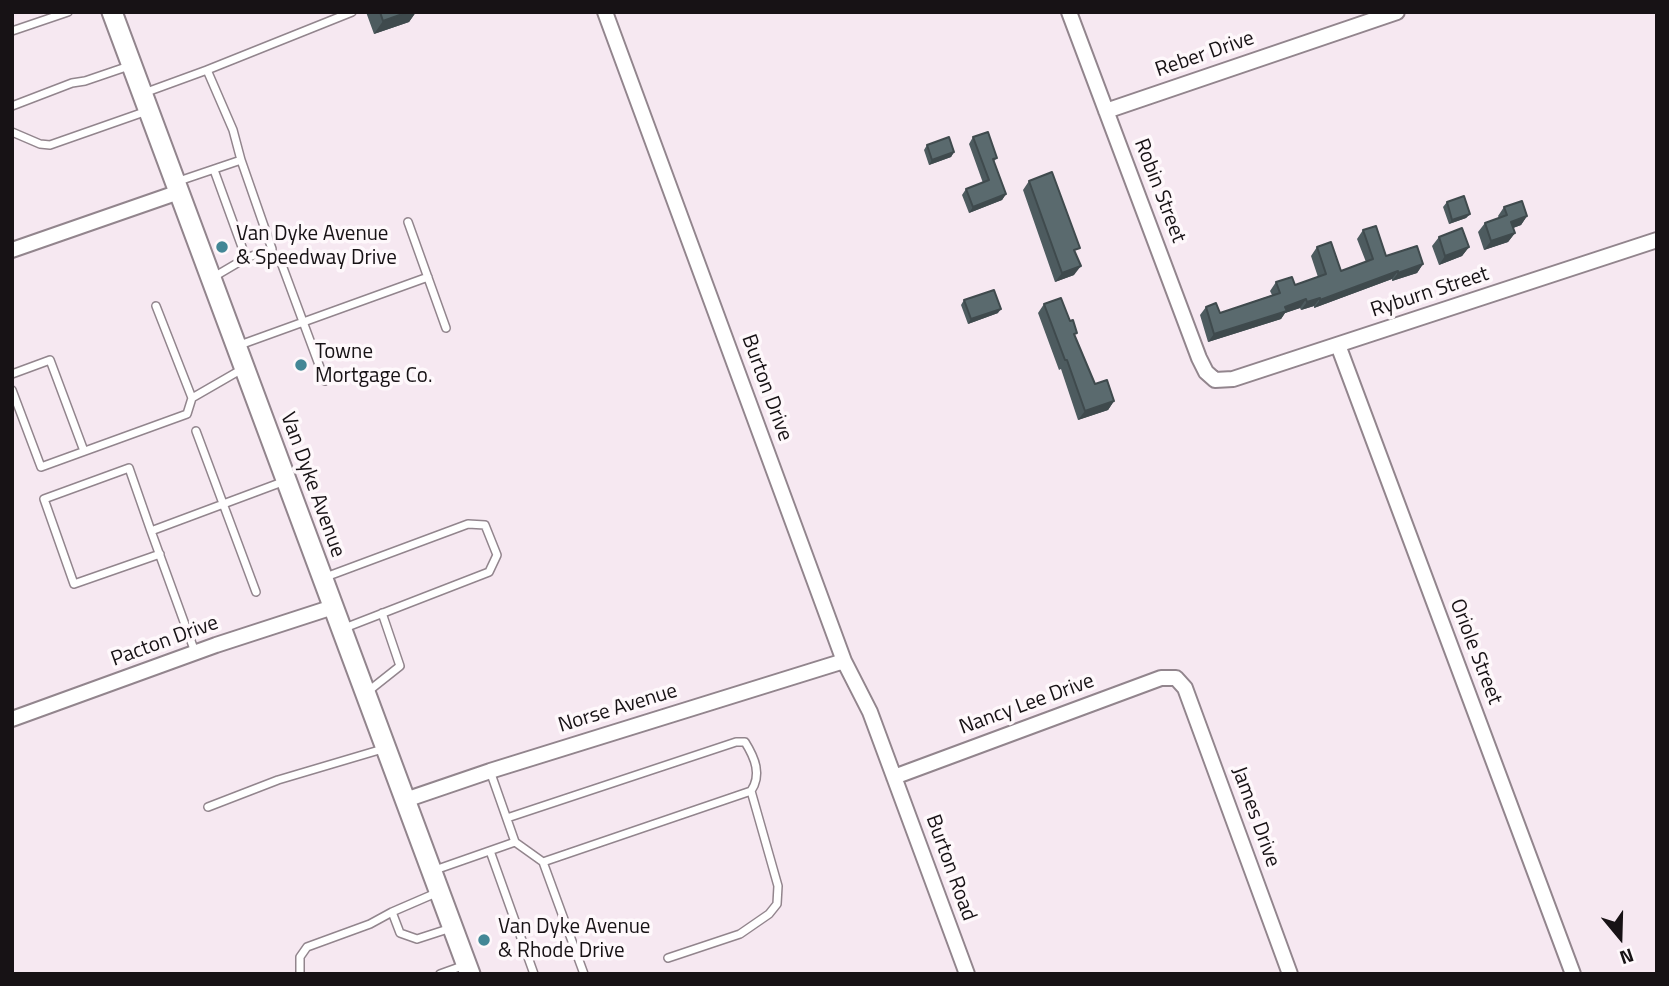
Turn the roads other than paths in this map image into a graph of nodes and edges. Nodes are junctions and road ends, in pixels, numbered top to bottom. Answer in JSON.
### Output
{"nodes":[{"id":1,"x":68,"y":12,"type":"edge"},
{"id":2,"x":112,"y":12,"type":"edge"},
{"id":3,"x":352,"y":12,"type":"edge"},
{"id":4,"x":605,"y":12,"type":"edge"},
{"id":5,"x":1069,"y":12,"type":"edge"},
{"id":6,"x":1397,"y":12,"type":"edge"},
{"id":7,"x":1365,"y":17,"type":"edge"},
{"id":8,"x":12,"y":32,"type":"edge"},
{"id":9,"x":133,"y":64,"type":"junction"},
{"id":10,"x":208,"y":70,"type":"junction"},
{"id":11,"x":146,"y":102,"type":"junction"},
{"id":12,"x":12,"y":106,"type":"edge"},
{"id":13,"x":1106,"y":111,"type":"junction"},
{"id":14,"x":12,"y":132,"type":"edge"},
{"id":15,"x":241,"y":160,"type":"junction"},
{"id":16,"x":214,"y":170,"type":"junction"},
{"id":17,"x":178,"y":188,"type":"junction"},
{"id":18,"x":408,"y":222,"type":"dead end"},
{"id":19,"x":1657,"y":240,"type":"edge"},
{"id":20,"x":12,"y":250,"type":"edge"},
{"id":21,"x":246,"y":258,"type":"junction"},
{"id":22,"x":282,"y":265,"type":"dead end"},
{"id":23,"x":428,"y":277,"type":"junction"},
{"id":24,"x":212,"y":279,"type":"junction"},
{"id":25,"x":156,"y":306,"type":"dead end"},
{"id":26,"x":302,"y":323,"type":"junction"},
{"id":27,"x":446,"y":328,"type":"dead end"},
{"id":28,"x":1338,"y":345,"type":"junction"},
{"id":29,"x":237,"y":346,"type":"junction"},
{"id":30,"x":245,"y":367,"type":"junction"},
{"id":31,"x":12,"y":374,"type":"edge"},
{"id":32,"x":1215,"y":380,"type":"joint"},
{"id":33,"x":325,"y":381,"type":"dead end"},
{"id":34,"x":12,"y":390,"type":"edge"},
{"id":35,"x":192,"y":398,"type":"junction"},
{"id":36,"x":196,"y":431,"type":"dead end"},
{"id":37,"x":85,"y":451,"type":"junction"},
{"id":38,"x":287,"y":480,"type":"junction"},
{"id":39,"x":222,"y":503,"type":"junction"},
{"id":40,"x":151,"y":531,"type":"junction"},
{"id":41,"x":160,"y":554,"type":"junction"},
{"id":42,"x":322,"y":578,"type":"junction"},
{"id":43,"x":256,"y":592,"type":"dead end"},
{"id":44,"x":333,"y":607,"type":"junction"},
{"id":45,"x":382,"y":613,"type":"junction"},
{"id":46,"x":342,"y":629,"type":"junction"},
{"id":47,"x":195,"y":653,"type":"junction"},
{"id":48,"x":844,"y":661,"type":"junction"},
{"id":49,"x":1176,"y":678,"type":"joint"},
{"id":50,"x":366,"y":693,"type":"junction"},
{"id":51,"x":12,"y":719,"type":"edge"},
{"id":52,"x":386,"y":748,"type":"junction"},
{"id":53,"x":491,"y":771,"type":"junction"},
{"id":54,"x":894,"y":777,"type":"junction"},
{"id":55,"x":751,"y":791,"type":"junction"},
{"id":56,"x":405,"y":800,"type":"junction"},
{"id":57,"x":208,"y":807,"type":"dead end"},
{"id":58,"x":507,"y":818,"type":"junction"},
{"id":59,"x":515,"y":842,"type":"junction"},
{"id":60,"x":490,"y":851,"type":"junction"},
{"id":61,"x":543,"y":862,"type":"junction"},
{"id":62,"x":432,"y":871,"type":"junction"},
{"id":63,"x":440,"y":891,"type":"junction"},
{"id":64,"x":392,"y":912,"type":"junction"},
{"id":65,"x":454,"y":927,"type":"junction"},
{"id":66,"x":668,"y":958,"type":"dead end"},
{"id":67,"x":469,"y":969,"type":"edge"},
{"id":68,"x":300,"y":974,"type":"edge"},
{"id":69,"x":440,"y":974,"type":"edge"},
{"id":70,"x":534,"y":974,"type":"edge"},
{"id":71,"x":583,"y":974,"type":"edge"},
{"id":72,"x":967,"y":974,"type":"edge"},
{"id":73,"x":1290,"y":974,"type":"edge"},
{"id":74,"x":1573,"y":974,"type":"edge"}],
"edges":[{"from":1,"to":8,"type":"lane"},
{"from":2,"to":9,"type":"main road","name":"Van Dyke Avenue"},
{"from":3,"to":10,"type":"lane"},
{"from":4,"to":48,"type":"street","name":"Burton Drive"},
{"from":5,"to":13,"type":"street","name":"Robin Street"},
{"from":6,"to":7,"type":"street","name":"Reber Drive"},
{"from":7,"to":13,"type":"street","name":"Reber Drive"},
{"from":9,"to":11,"type":"main road","name":"Van Dyke Avenue"},
{"from":9,"to":12,"type":"lane"},
{"from":10,"to":11,"type":"lane"},
{"from":10,"to":15,"type":"lane"},
{"from":11,"to":14,"type":"lane"},
{"from":11,"to":17,"type":"main road","name":"Van Dyke Avenue"},
{"from":13,"to":32,"type":"street","name":"Robin Street"},
{"from":15,"to":16,"type":"lane"},
{"from":15,"to":21,"type":"lane"},
{"from":16,"to":17,"type":"lane"},
{"from":16,"to":21,"type":"lane"},
{"from":17,"to":20,"type":"street"},
{"from":17,"to":24,"type":"main road","name":"Van Dyke Avenue"},
{"from":18,"to":23,"type":"lane"},
{"from":19,"to":28,"type":"street","name":"Ryburn Street"},
{"from":21,"to":24,"type":"lane"},
{"from":22,"to":26,"type":"lane"},
{"from":23,"to":26,"type":"lane"},
{"from":23,"to":27,"type":"lane"},
{"from":24,"to":29,"type":"main road","name":"Van Dyke Avenue"},
{"from":25,"to":35,"type":"lane"},
{"from":26,"to":29,"type":"lane"},
{"from":26,"to":33,"type":"lane"},
{"from":28,"to":32,"type":"street","name":"Ryburn Street"},
{"from":28,"to":74,"type":"street","name":"Oriole Street"},
{"from":29,"to":30,"type":"main road","name":"Van Dyke Avenue"},
{"from":30,"to":35,"type":"lane"},
{"from":30,"to":38,"type":"main road","name":"Van Dyke Avenue"},
{"from":31,"to":37,"type":"lane"},
{"from":34,"to":37,"type":"lane"},
{"from":35,"to":37,"type":"lane"},
{"from":36,"to":39,"type":"lane"},
{"from":38,"to":39,"type":"lane"},
{"from":38,"to":42,"type":"main road","name":"Van Dyke Avenue"},
{"from":39,"to":40,"type":"lane"},
{"from":39,"to":43,"type":"lane"},
{"from":40,"to":41,"type":"lane"},
{"from":40,"to":41,"type":"lane"},
{"from":41,"to":47,"type":"lane"},
{"from":42,"to":44,"type":"main road","name":"Van Dyke Avenue"},
{"from":42,"to":45,"type":"lane"},
{"from":44,"to":46,"type":"main road","name":"Van Dyke Avenue"},
{"from":44,"to":47,"type":"street","name":"Pacton Drive"},
{"from":45,"to":46,"type":"lane"},
{"from":45,"to":50,"type":"lane"},
{"from":46,"to":50,"type":"main road","name":"Van Dyke Avenue"},
{"from":47,"to":51,"type":"street","name":"Pacton Drive"},
{"from":48,"to":53,"type":"street","name":"Norse Avenue"},
{"from":48,"to":54,"type":"street","name":"Burton Drive"},
{"from":49,"to":54,"type":"street","name":"Nancy Lee Drive"},
{"from":49,"to":73,"type":"street","name":"James Drive"},
{"from":50,"to":52,"type":"main road","name":"Van Dyke Avenue"},
{"from":52,"to":56,"type":"main road","name":"Van Dyke Avenue"},
{"from":52,"to":57,"type":"lane"},
{"from":53,"to":56,"type":"street","name":"Norse Avenue"},
{"from":53,"to":58,"type":"lane"},
{"from":54,"to":72,"type":"street","name":"Burton Road"},
{"from":55,"to":58,"type":"lane"},
{"from":55,"to":61,"type":"lane"},
{"from":55,"to":66,"type":"lane"},
{"from":56,"to":62,"type":"main road","name":"Van Dyke Avenue"},
{"from":58,"to":59,"type":"lane"},
{"from":59,"to":60,"type":"lane"},
{"from":59,"to":61,"type":"lane"},
{"from":60,"to":62,"type":"lane"},
{"from":60,"to":70,"type":"lane"},
{"from":61,"to":71,"type":"lane"},
{"from":62,"to":63,"type":"main road","name":"Van Dyke Avenue"},
{"from":63,"to":64,"type":"lane"},
{"from":63,"to":65,"type":"main road","name":"Van Dyke Avenue"},
{"from":64,"to":65,"type":"lane"},
{"from":64,"to":68,"type":"lane"},
{"from":65,"to":67,"type":"main road","name":"Van Dyke Avenue"},
{"from":67,"to":69,"type":"lane"}]}
